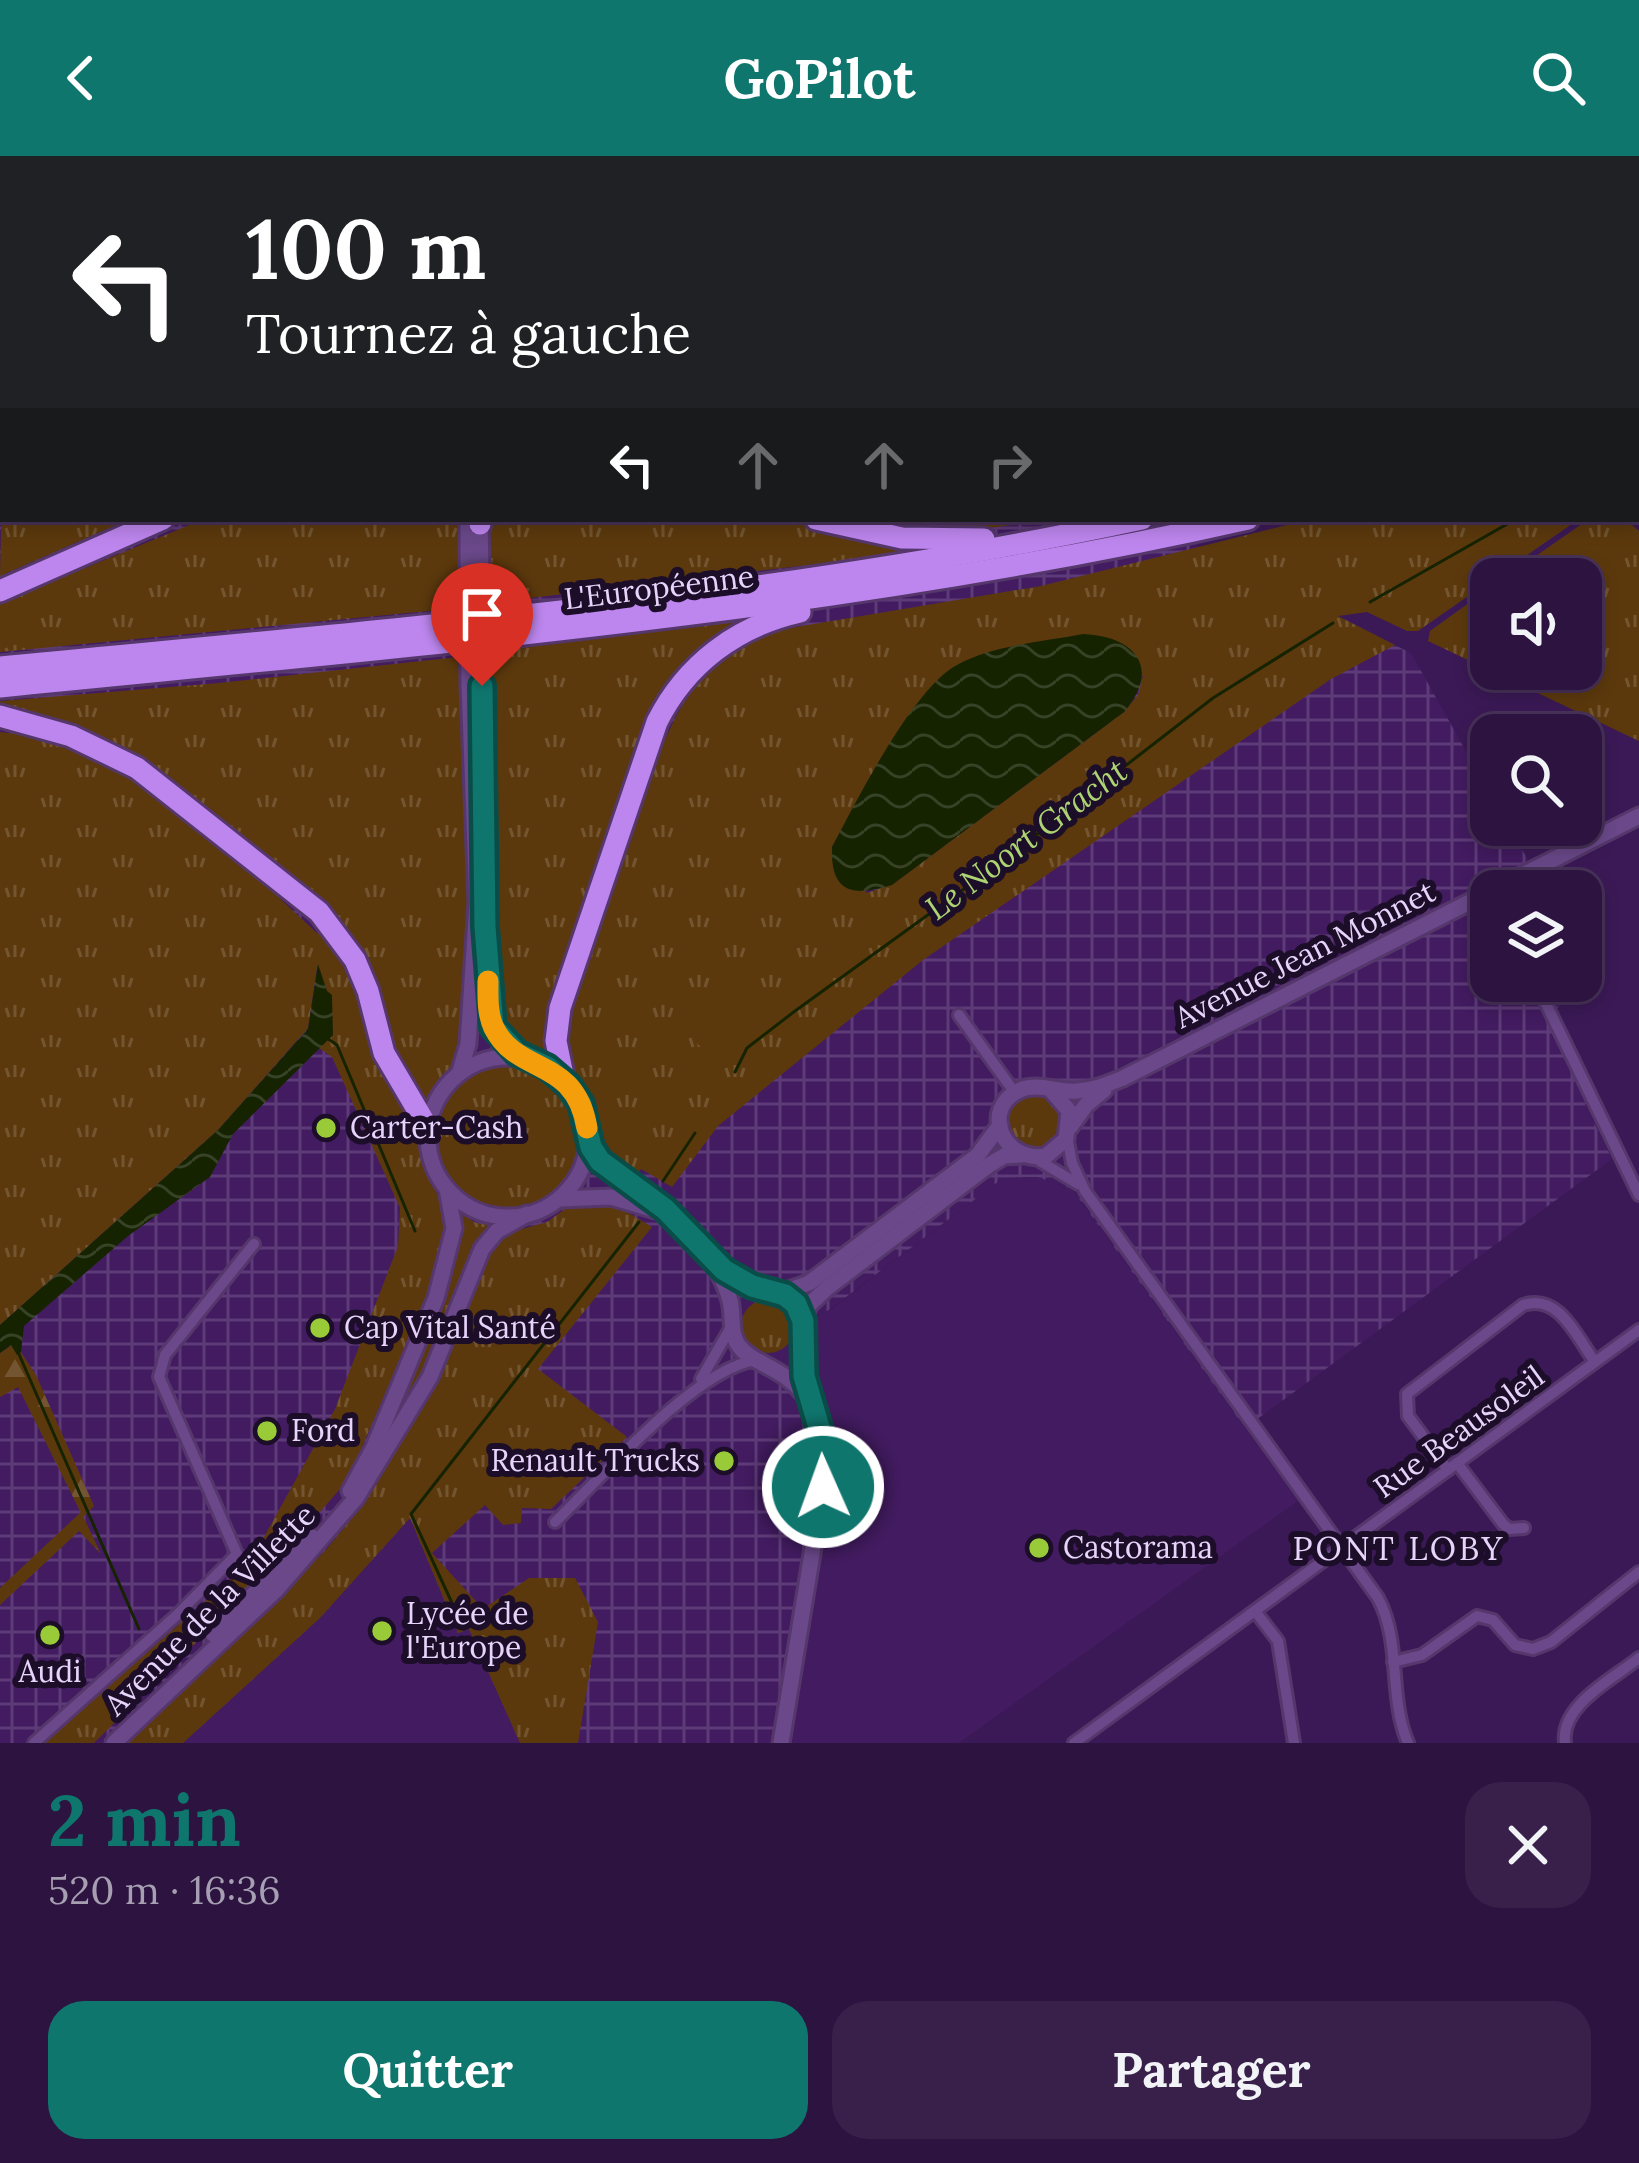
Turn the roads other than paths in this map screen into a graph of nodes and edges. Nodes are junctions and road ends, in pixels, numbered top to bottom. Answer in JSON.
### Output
{"nodes":[{"id":1,"x":160,"y":522,"type":"edge"},
{"id":2,"x":477,"y":522,"type":"edge"},
{"id":3,"x":828,"y":522,"type":"edge"},
{"id":4,"x":1098,"y":522,"type":"edge"},
{"id":5,"x":1127,"y":522,"type":"edge"},
{"id":6,"x":1234,"y":522,"type":"edge"},
{"id":7,"x":1065,"y":557,"type":"junction"},
{"id":8,"x":0,"y":591,"type":"edge"},
{"id":9,"x":0,"y":668,"type":"edge"},
{"id":10,"x":475,"y":686,"type":"junction"},
{"id":11,"x":0,"y":687,"type":"edge"},
{"id":12,"x":0,"y":716,"type":"edge"},
{"id":13,"x":1639,"y":816,"type":"edge"},
{"id":14,"x":1544,"y":1002,"type":"edge"},
{"id":15,"x":959,"y":1016,"type":"dead end"},
{"id":16,"x":526,"y":1059,"type":"junction"},
{"id":17,"x":459,"y":1074,"type":"junction"},
{"id":18,"x":1124,"y":1078,"type":"junction"},
{"id":19,"x":564,"y":1080,"type":"junction"},
{"id":20,"x":1051,"y":1090,"type":"junction"},
{"id":21,"x":1015,"y":1093,"type":"junction"},
{"id":22,"x":1000,"y":1125,"type":"junction"},
{"id":23,"x":428,"y":1129,"type":"junction"},
{"id":24,"x":1069,"y":1132,"type":"junction"},
{"id":25,"x":588,"y":1136,"type":"junction"},
{"id":26,"x":1027,"y":1156,"type":"junction"},
{"id":27,"x":447,"y":1189,"type":"junction"},
{"id":28,"x":1085,"y":1190,"type":"junction"},
{"id":29,"x":1639,"y":1195,"type":"edge"},
{"id":30,"x":559,"y":1199,"type":"junction"},
{"id":31,"x":527,"y":1214,"type":"junction"},
{"id":32,"x":682,"y":1226,"type":"junction"},
{"id":33,"x":254,"y":1244,"type":"dead end"},
{"id":34,"x":710,"y":1259,"type":"junction"},
{"id":35,"x":774,"y":1292,"type":"junction"},
{"id":36,"x":733,"y":1322,"type":"junction"},
{"id":37,"x":802,"y":1327,"type":"junction"},
{"id":38,"x":1639,"y":1330,"type":"edge"},
{"id":39,"x":761,"y":1360,"type":"junction"},
{"id":40,"x":1595,"y":1362,"type":"junction"},
{"id":41,"x":693,"y":1390,"type":"junction"},
{"id":42,"x":814,"y":1408,"type":"junction"},
{"id":43,"x":1452,"y":1466,"type":"junction"},
{"id":44,"x":555,"y":1522,"type":"dead end"},
{"id":45,"x":1524,"y":1528,"type":"dead end"},
{"id":46,"x":1342,"y":1547,"type":"junction"},
{"id":47,"x":237,"y":1554,"type":"junction"},
{"id":48,"x":1639,"y":1572,"type":"edge"},
{"id":49,"x":272,"y":1586,"type":"junction"},
{"id":50,"x":1255,"y":1611,"type":"junction"},
{"id":51,"x":1639,"y":1658,"type":"edge"},
{"id":52,"x":1393,"y":1662,"type":"junction"},
{"id":53,"x":34,"y":1743,"type":"edge"},
{"id":54,"x":110,"y":1743,"type":"edge"},
{"id":55,"x":782,"y":1743,"type":"edge"},
{"id":56,"x":1074,"y":1743,"type":"edge"},
{"id":57,"x":1294,"y":1743,"type":"edge"},
{"id":58,"x":1408,"y":1743,"type":"edge"},
{"id":59,"x":1564,"y":1743,"type":"edge"}],
"edges":[{"from":1,"to":8,"type":"highway"},
{"from":2,"to":10,"type":"main road","bridge":true},
{"from":3,"to":4,"type":"highway"},
{"from":5,"to":9,"type":"highway","name":"L'Européenne"},
{"from":6,"to":7,"type":"highway","name":"L'Européenne"},
{"from":7,"to":11,"type":"highway","name":"L'Européenne"},
{"from":7,"to":19,"type":"highway"},
{"from":10,"to":16,"type":"main road"},
{"from":10,"to":17,"type":"main road"},
{"from":12,"to":23,"type":"highway"},
{"from":13,"to":18,"type":"main road","name":"Avenue Jean Monnet"},
{"from":14,"to":29,"type":"street"},
{"from":15,"to":21,"type":"street"},
{"from":16,"to":17,"type":"main road"},
{"from":16,"to":19,"type":"main road"},
{"from":17,"to":23,"type":"main road"},
{"from":18,"to":20,"type":"main road","name":"Avenue Jean Monnet"},
{"from":18,"to":24,"type":"main road","name":"Avenue Jean Monnet"},
{"from":19,"to":25,"type":"main road"},
{"from":20,"to":21,"type":"main road"},
{"from":20,"to":24,"type":"main road"},
{"from":21,"to":22,"type":"main road"},
{"from":22,"to":26,"type":"main road"},
{"from":22,"to":35,"type":"main road"},
{"from":23,"to":27,"type":"main road"},
{"from":24,"to":26,"type":"main road"},
{"from":24,"to":28,"type":"street"},
{"from":25,"to":30,"type":"main road"},
{"from":25,"to":32,"type":"main road"},
{"from":26,"to":28,"type":"street"},
{"from":26,"to":37,"type":"main road"},
{"from":27,"to":31,"type":"main road"},
{"from":27,"to":49,"type":"main road","name":"Avenue de la Villette"},
{"from":28,"to":46,"type":"street"},
{"from":30,"to":31,"type":"main road"},
{"from":30,"to":32,"type":"main road"},
{"from":31,"to":49,"type":"main road","name":"Avenue de la Villette"},
{"from":32,"to":34,"type":"main road"},
{"from":33,"to":47,"type":"street"},
{"from":34,"to":35,"type":"main road"},
{"from":34,"to":36,"type":"main road"},
{"from":35,"to":36,"type":"main road"},
{"from":35,"to":37,"type":"main road"},
{"from":36,"to":39,"type":"main road"},
{"from":36,"to":41,"type":"street"},
{"from":37,"to":39,"type":"main road"},
{"from":37,"to":42,"type":"main road"},
{"from":38,"to":40,"type":"street","name":"Rue Beausoleil"},
{"from":39,"to":41,"type":"street"},
{"from":39,"to":42,"type":"main road"},
{"from":40,"to":43,"type":"street","name":"Rue Beausoleil"},
{"from":40,"to":43,"type":"street"},
{"from":41,"to":44,"type":"street"},
{"from":42,"to":55,"type":"main road"},
{"from":43,"to":45,"type":"street"},
{"from":43,"to":46,"type":"street","name":"Rue Beausoleil"},
{"from":46,"to":50,"type":"street","name":"Rue Beausoleil"},
{"from":46,"to":52,"type":"street"},
{"from":47,"to":49,"type":"street"},
{"from":47,"to":53,"type":"street"},
{"from":48,"to":52,"type":"street"},
{"from":49,"to":54,"type":"main road","name":"Avenue de la Villette"},
{"from":50,"to":56,"type":"street","name":"Rue Beausoleil"},
{"from":50,"to":57,"type":"street"},
{"from":51,"to":59,"type":"street"},
{"from":52,"to":58,"type":"street"}]}
